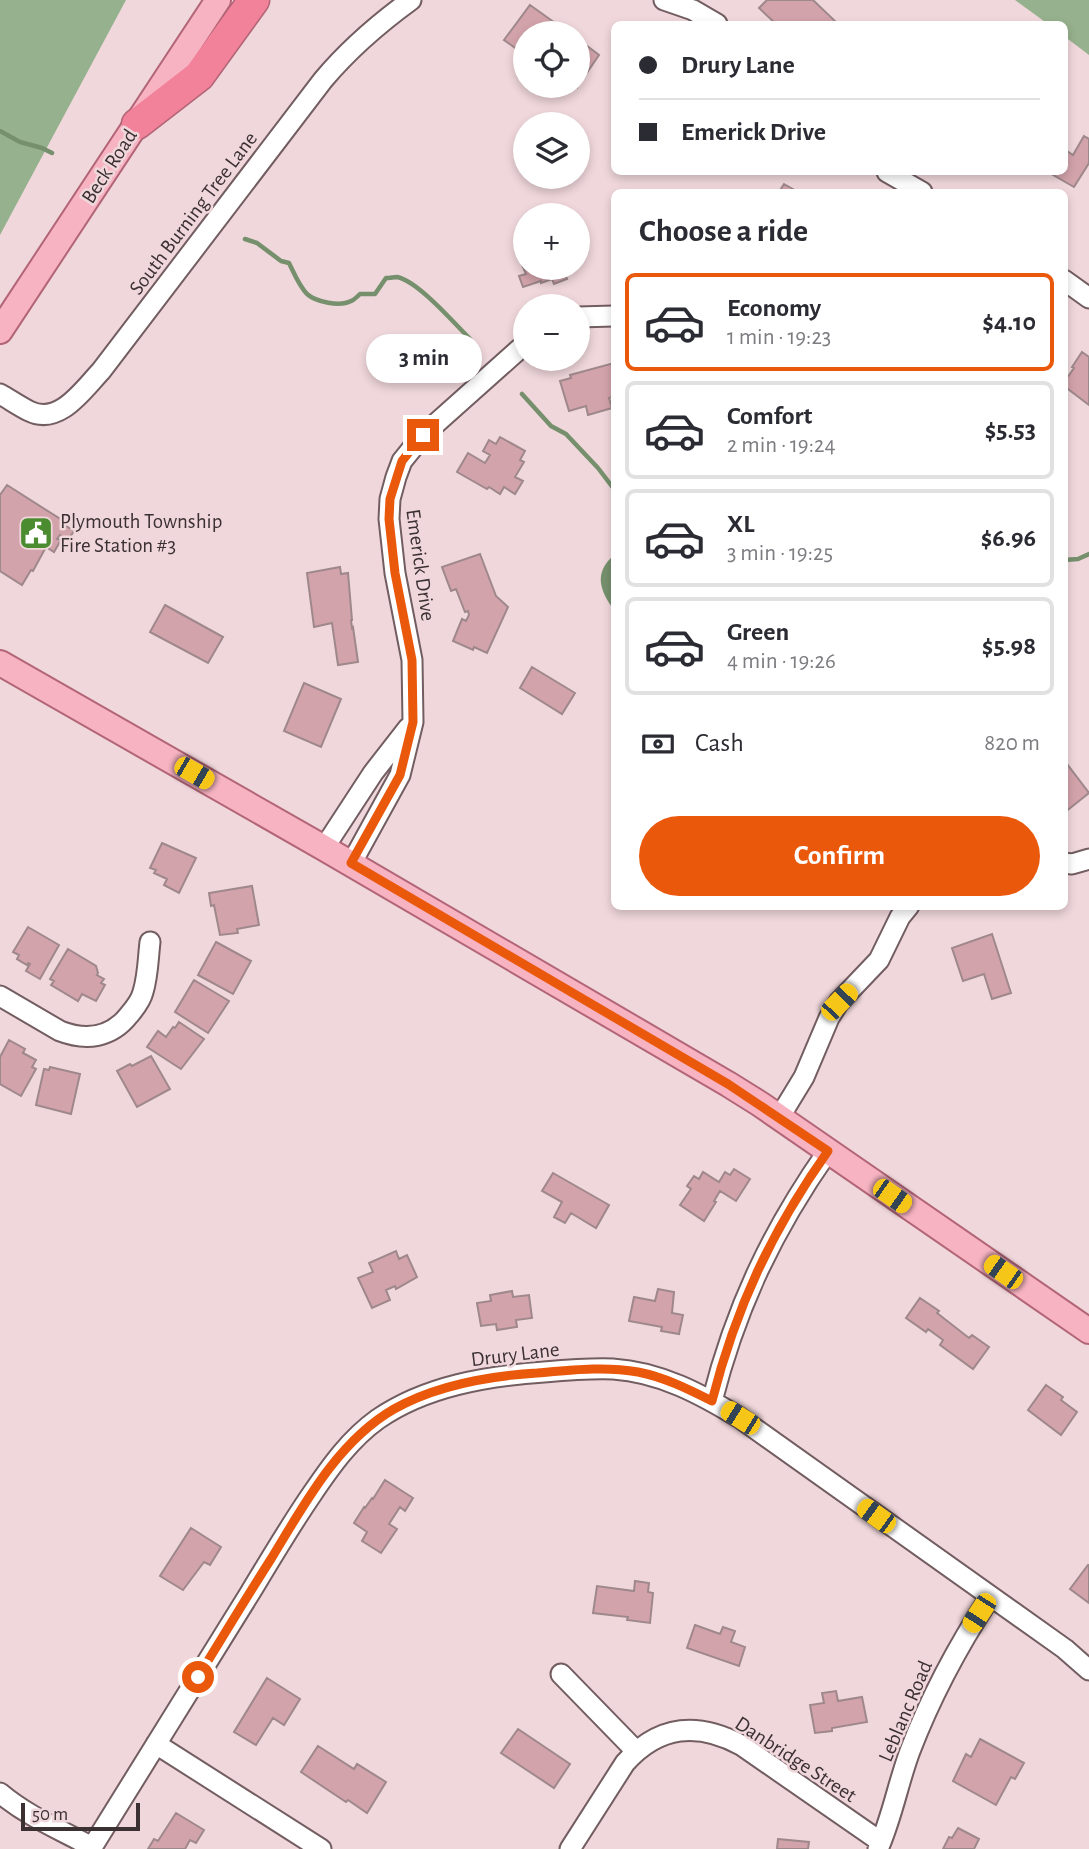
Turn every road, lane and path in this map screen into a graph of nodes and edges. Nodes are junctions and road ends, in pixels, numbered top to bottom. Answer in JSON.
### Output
{"nodes":[{"id":1,"x":218,"y":0,"type":"edge"},
{"id":2,"x":254,"y":0,"type":"edge"},
{"id":3,"x":411,"y":0,"type":"edge"},
{"id":4,"x":664,"y":0,"type":"edge"},
{"id":5,"x":713,"y":21,"type":"edge"},
{"id":6,"x":137,"y":124,"type":"junction"},
{"id":7,"x":892,"y":175,"type":"edge"},
{"id":8,"x":917,"y":189,"type":"edge"},
{"id":9,"x":1068,"y":283,"type":"edge"},
{"id":10,"x":1089,"y":298,"type":"edge"},
{"id":11,"x":611,"y":316,"type":"edge"},
{"id":12,"x":590,"y":317,"type":"edge"},
{"id":13,"x":0,"y":331,"type":"edge"},
{"id":14,"x":513,"y":355,"type":"edge"},
{"id":15,"x":0,"y":394,"type":"edge"},
{"id":16,"x":0,"y":663,"type":"edge"},
{"id":17,"x":413,"y":722,"type":"junction"},
{"id":18,"x":324,"y":848,"type":"junction"},
{"id":19,"x":1089,"y":859,"type":"edge"},
{"id":20,"x":351,"y":863,"type":"junction"},
{"id":21,"x":1068,"y":864,"type":"edge"},
{"id":22,"x":906,"y":910,"type":"edge"},
{"id":23,"x":150,"y":942,"type":"dead end"},
{"id":24,"x":0,"y":996,"type":"edge"},
{"id":25,"x":779,"y":1118,"type":"junction"},
{"id":26,"x":828,"y":1151,"type":"junction"},
{"id":27,"x":1089,"y":1331,"type":"edge"},
{"id":28,"x":712,"y":1401,"type":"junction"},
{"id":29,"x":989,"y":1597,"type":"junction"},
{"id":30,"x":1089,"y":1670,"type":"edge"},
{"id":31,"x":561,"y":1674,"type":"dead end"},
{"id":32,"x":156,"y":1744,"type":"junction"},
{"id":33,"x":636,"y":1751,"type":"junction"},
{"id":34,"x":0,"y":1793,"type":"edge"},
{"id":35,"x":879,"y":1846,"type":"edge"},
{"id":36,"x":91,"y":1848,"type":"edge"},
{"id":37,"x":321,"y":1849,"type":"edge"},
{"id":38,"x":570,"y":1849,"type":"edge"}],
"edges":[{"from":1,"to":6,"type":"main road","name":"Beck Road"},
{"from":2,"to":6,"type":"highway"},
{"from":3,"to":15,"type":"street","name":"South Burning Tree Lane"},
{"from":4,"to":5,"type":"street"},
{"from":6,"to":13,"type":"main road","name":"Beck Road"},
{"from":7,"to":8,"type":"street"},
{"from":9,"to":10,"type":"street"},
{"from":11,"to":12,"type":"street"},
{"from":14,"to":17,"type":"street","name":"Emerick Drive"},
{"from":16,"to":18,"type":"main road"},
{"from":17,"to":18,"type":"street"},
{"from":17,"to":20,"type":"street","name":"Emerick Drive"},
{"from":18,"to":20,"type":"main road"},
{"from":19,"to":21,"type":"street"},
{"from":20,"to":25,"type":"main road"},
{"from":22,"to":25,"type":"street"},
{"from":23,"to":24,"type":"street"},
{"from":25,"to":26,"type":"main road"},
{"from":26,"to":27,"type":"main road"},
{"from":26,"to":28,"type":"street"},
{"from":28,"to":29,"type":"street","name":"Drury Lane"},
{"from":28,"to":32,"type":"street","name":"Drury Lane"},
{"from":29,"to":30,"type":"street","name":"Drury Lane"},
{"from":29,"to":35,"type":"street","name":"Leblanc Road"},
{"from":31,"to":33,"type":"street"},
{"from":32,"to":36,"type":"street","name":"Drury Lane"},
{"from":32,"to":37,"type":"street"},
{"from":33,"to":35,"type":"street","name":"Danbridge Street"},
{"from":33,"to":38,"type":"street","name":"Danbridge Street"},
{"from":34,"to":36,"type":"street"}]}
